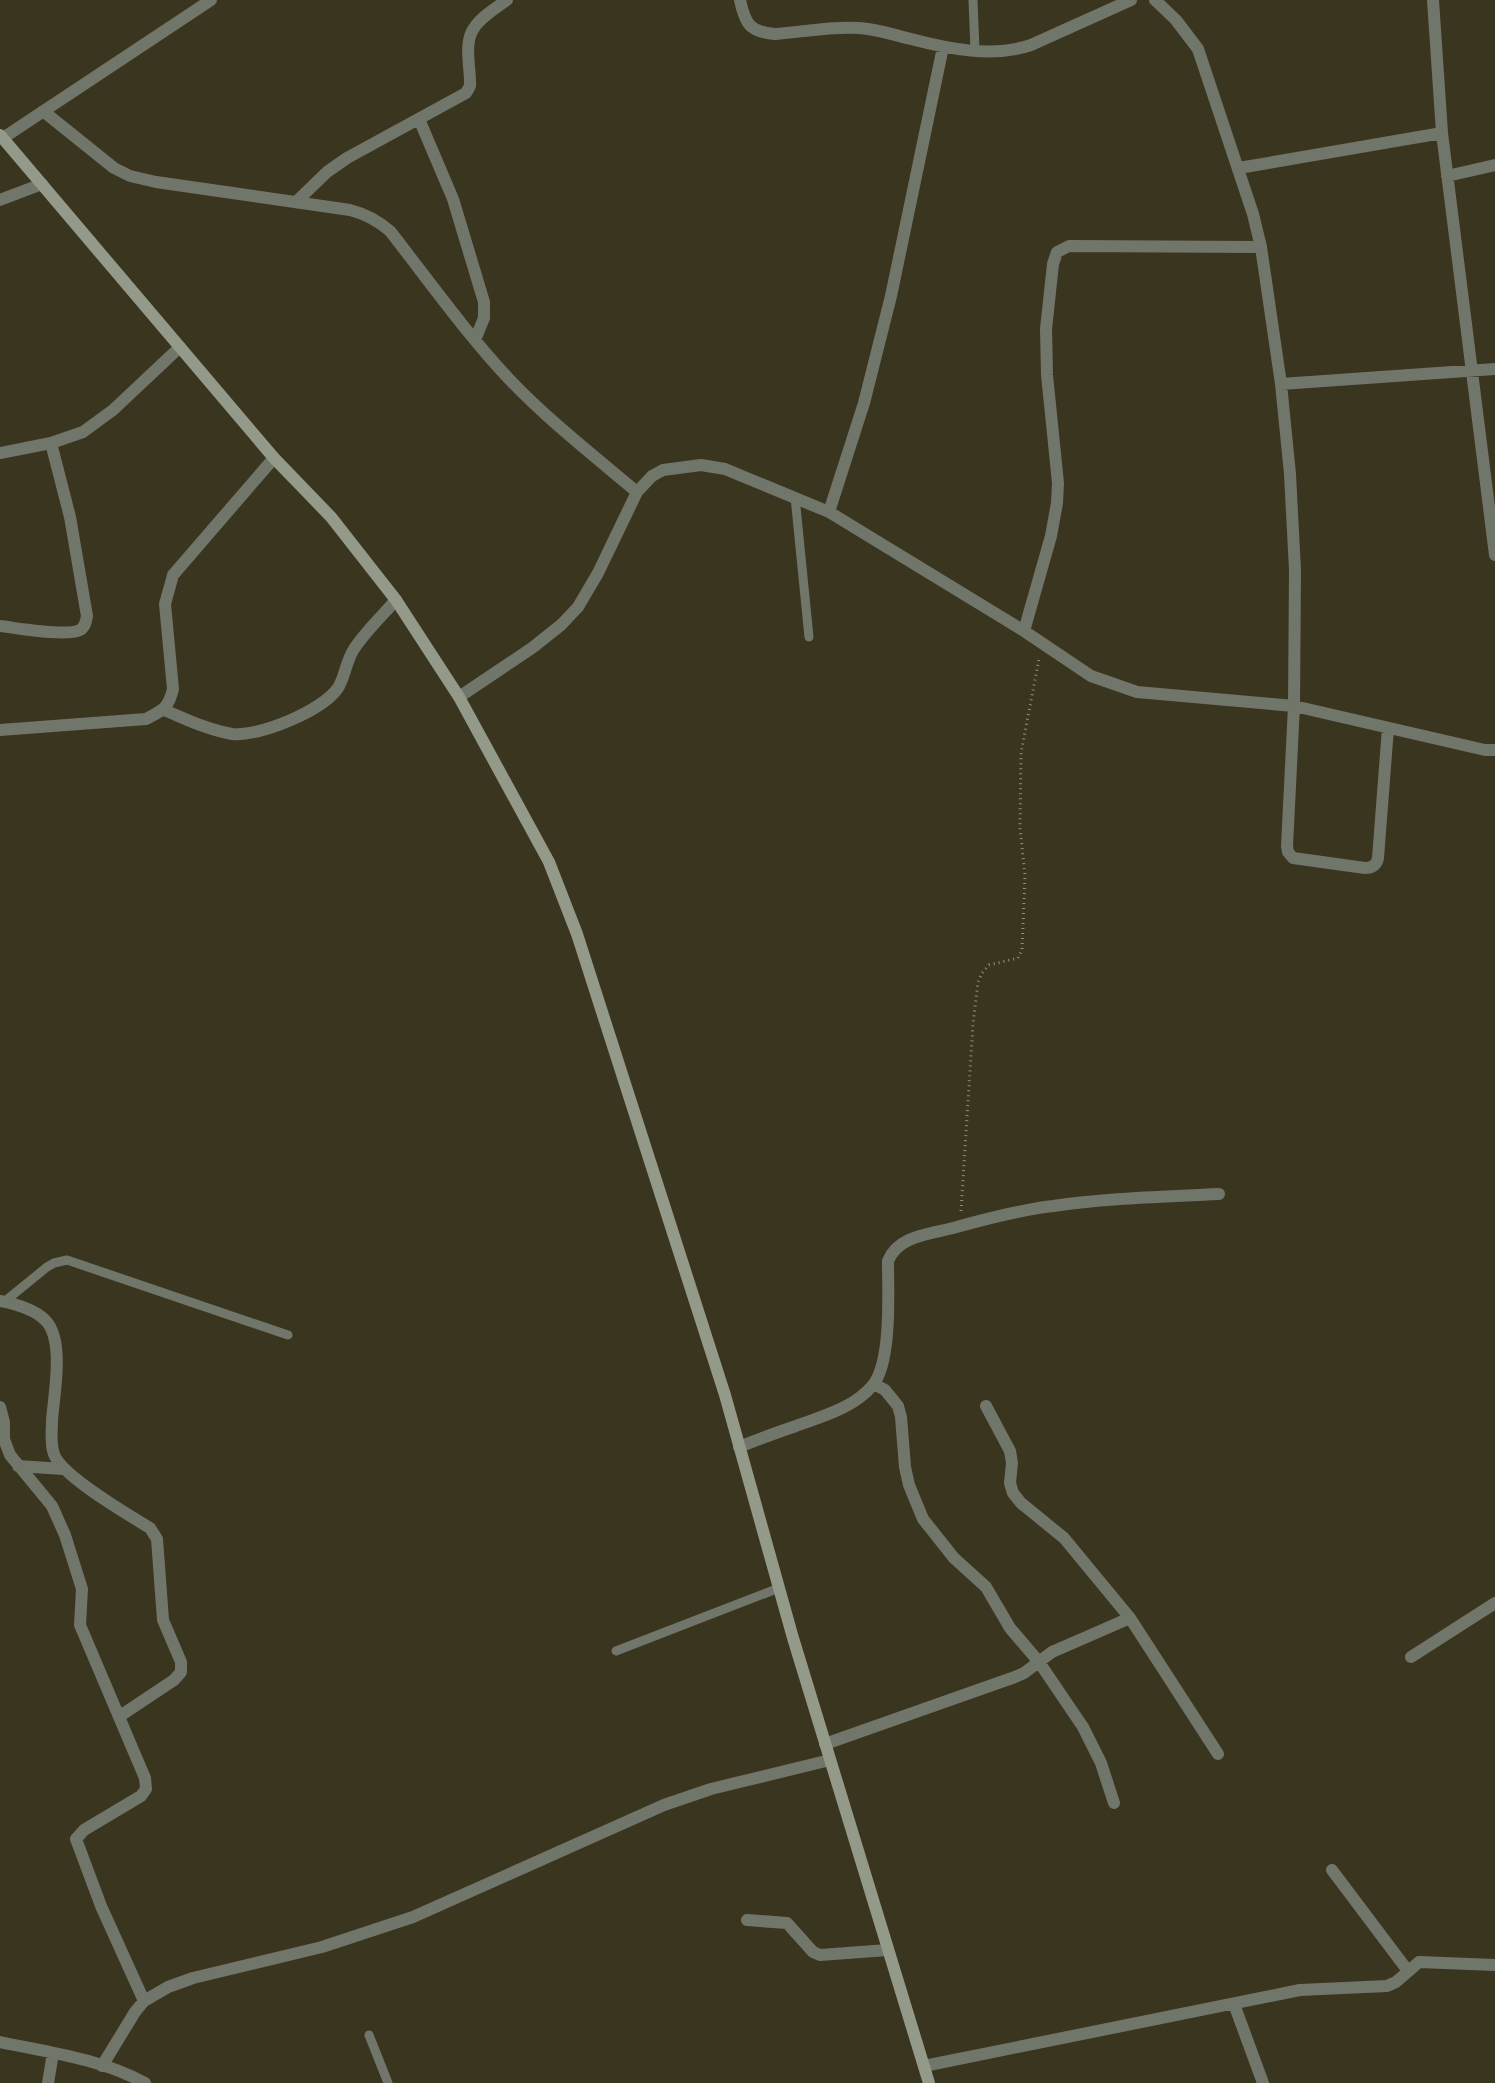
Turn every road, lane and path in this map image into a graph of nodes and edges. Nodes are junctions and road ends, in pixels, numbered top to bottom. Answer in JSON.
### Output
{"nodes":[{"id":1,"x":211,"y":0,"type":"edge"},
{"id":2,"x":507,"y":0,"type":"edge"},
{"id":3,"x":740,"y":0,"type":"edge"},
{"id":4,"x":973,"y":0,"type":"edge"},
{"id":5,"x":1131,"y":0,"type":"edge"},
{"id":6,"x":1155,"y":0,"type":"edge"},
{"id":7,"x":1433,"y":0,"type":"edge"},
{"id":8,"x":943,"y":47,"type":"junction"},
{"id":9,"x":975,"y":50,"type":"junction"},
{"id":10,"x":43,"y":111,"type":"junction"},
{"id":11,"x":419,"y":120,"type":"junction"},
{"id":12,"x":1442,"y":133,"type":"junction"},
{"id":13,"x":1,"y":137,"type":"edge"},
{"id":14,"x":1495,"y":165,"type":"edge"},
{"id":15,"x":1239,"y":168,"type":"junction"},
{"id":16,"x":1447,"y":176,"type":"junction"},
{"id":17,"x":42,"y":184,"type":"junction"},
{"id":18,"x":0,"y":200,"type":"edge"},
{"id":19,"x":296,"y":202,"type":"junction"},
{"id":20,"x":1261,"y":248,"type":"junction"},
{"id":21,"x":475,"y":340,"type":"junction"},
{"id":22,"x":180,"y":347,"type":"junction"},
{"id":23,"x":1495,"y":369,"type":"edge"},
{"id":24,"x":1472,"y":370,"type":"junction"},
{"id":25,"x":1280,"y":384,"type":"junction"},
{"id":26,"x":51,"y":443,"type":"junction"},
{"id":27,"x":0,"y":454,"type":"edge"},
{"id":28,"x":274,"y":458,"type":"junction"},
{"id":29,"x":637,"y":492,"type":"junction"},
{"id":30,"x":796,"y":497,"type":"junction"},
{"id":31,"x":829,"y":512,"type":"junction"},
{"id":32,"x":1495,"y":555,"type":"edge"},
{"id":33,"x":396,"y":600,"type":"junction"},
{"id":34,"x":0,"y":626,"type":"edge"},
{"id":35,"x":1024,"y":631,"type":"junction"},
{"id":36,"x":809,"y":636,"type":"dead end"},
{"id":37,"x":1042,"y":644,"type":"junction"},
{"id":38,"x":459,"y":697,"type":"junction"},
{"id":39,"x":1294,"y":706,"type":"junction"},
{"id":40,"x":164,"y":710,"type":"junction"},
{"id":41,"x":1388,"y":728,"type":"junction"},
{"id":42,"x":0,"y":730,"type":"edge"},
{"id":43,"x":1495,"y":750,"type":"edge"},
{"id":44,"x":1219,"y":1194,"type":"dead end"},
{"id":45,"x":959,"y":1226,"type":"junction"},
{"id":46,"x":2,"y":1301,"type":"edge"},
{"id":47,"x":288,"y":1335,"type":"dead end"},
{"id":48,"x":874,"y":1384,"type":"junction"},
{"id":49,"x":986,"y":1406,"type":"dead end"},
{"id":50,"x":0,"y":1408,"type":"edge"},
{"id":51,"x":739,"y":1447,"type":"junction"},
{"id":52,"x":18,"y":1466,"type":"junction"},
{"id":53,"x":63,"y":1468,"type":"junction"},
{"id":54,"x":779,"y":1588,"type":"junction"},
{"id":55,"x":1495,"y":1603,"type":"edge"},
{"id":56,"x":1130,"y":1618,"type":"junction"},
{"id":57,"x":616,"y":1651,"type":"dead end"},
{"id":58,"x":1411,"y":1657,"type":"dead end"},
{"id":59,"x":1039,"y":1662,"type":"junction"},
{"id":60,"x":120,"y":1716,"type":"junction"},
{"id":61,"x":825,"y":1744,"type":"junction"},
{"id":62,"x":1218,"y":1754,"type":"dead end"},
{"id":63,"x":830,"y":1760,"type":"junction"},
{"id":64,"x":1114,"y":1803,"type":"dead end"},
{"id":65,"x":1332,"y":1870,"type":"dead end"},
{"id":66,"x":747,"y":1920,"type":"dead end"},
{"id":67,"x":888,"y":1950,"type":"junction"},
{"id":68,"x":1495,"y":1965,"type":"edge"},
{"id":69,"x":1408,"y":1971,"type":"junction"},
{"id":70,"x":144,"y":2001,"type":"junction"},
{"id":71,"x":1234,"y":2004,"type":"junction"},
{"id":72,"x":369,"y":2034,"type":"dead end"},
{"id":73,"x":0,"y":2042,"type":"edge"},
{"id":74,"x":53,"y":2054,"type":"junction"},
{"id":75,"x":102,"y":2066,"type":"junction"},
{"id":76,"x":924,"y":2066,"type":"junction"},
{"id":77,"x":48,"y":2083,"type":"edge"},
{"id":78,"x":145,"y":2083,"type":"edge"},
{"id":79,"x":388,"y":2083,"type":"edge"},
{"id":80,"x":929,"y":2083,"type":"edge"},
{"id":81,"x":1263,"y":2083,"type":"edge"}],
"edges":[{"from":1,"to":10,"type":"street"},
{"from":2,"to":11,"type":"street"},
{"from":3,"to":8,"type":"street"},
{"from":4,"to":9,"type":"lane"},
{"from":5,"to":9,"type":"street"},
{"from":6,"to":15,"type":"street"},
{"from":7,"to":12,"type":"street"},
{"from":8,"to":9,"type":"street"},
{"from":8,"to":31,"type":"street"},
{"from":10,"to":13,"type":"street"},
{"from":10,"to":19,"type":"street"},
{"from":11,"to":19,"type":"street"},
{"from":11,"to":21,"type":"street"},
{"from":12,"to":15,"type":"street"},
{"from":12,"to":16,"type":"street"},
{"from":13,"to":17,"type":"main road"},
{"from":14,"to":16,"type":"street"},
{"from":15,"to":20,"type":"street"},
{"from":16,"to":24,"type":"street"},
{"from":17,"to":18,"type":"street"},
{"from":17,"to":22,"type":"main road"},
{"from":19,"to":21,"type":"street"},
{"from":20,"to":25,"type":"street"},
{"from":20,"to":35,"type":"street"},
{"from":21,"to":29,"type":"street"},
{"from":22,"to":26,"type":"street"},
{"from":22,"to":28,"type":"main road"},
{"from":23,"to":24,"type":"street"},
{"from":24,"to":25,"type":"street"},
{"from":24,"to":32,"type":"street"},
{"from":25,"to":39,"type":"street"},
{"from":26,"to":27,"type":"street"},
{"from":26,"to":34,"type":"street"},
{"from":28,"to":33,"type":"main road"},
{"from":28,"to":40,"type":"street"},
{"from":29,"to":30,"type":"street"},
{"from":29,"to":38,"type":"street"},
{"from":30,"to":31,"type":"street"},
{"from":30,"to":36,"type":"lane"},
{"from":31,"to":35,"type":"street"},
{"from":33,"to":38,"type":"main road"},
{"from":33,"to":40,"type":"street"},
{"from":35,"to":37,"type":"street"},
{"from":37,"to":39,"type":"street"},
{"from":37,"to":45,"type":"path"},
{"from":38,"to":51,"type":"main road"},
{"from":39,"to":41,"type":"street"},
{"from":39,"to":41,"type":"street"},
{"from":40,"to":42,"type":"street"},
{"from":41,"to":43,"type":"street"},
{"from":44,"to":45,"type":"street"},
{"from":45,"to":48,"type":"street"},
{"from":46,"to":47,"type":"lane"},
{"from":46,"to":53,"type":"street"},
{"from":48,"to":51,"type":"street"},
{"from":48,"to":59,"type":"street"},
{"from":49,"to":56,"type":"street"},
{"from":50,"to":52,"type":"street"},
{"from":51,"to":54,"type":"main road"},
{"from":52,"to":53,"type":"street"},
{"from":52,"to":60,"type":"street"},
{"from":53,"to":60,"type":"street"},
{"from":54,"to":57,"type":"lane"},
{"from":54,"to":61,"type":"main road"},
{"from":55,"to":58,"type":"street"},
{"from":56,"to":59,"type":"street"},
{"from":56,"to":62,"type":"street"},
{"from":59,"to":61,"type":"street"},
{"from":59,"to":64,"type":"street"},
{"from":60,"to":70,"type":"street"},
{"from":61,"to":63,"type":"main road"},
{"from":63,"to":67,"type":"main road"},
{"from":63,"to":70,"type":"street"},
{"from":65,"to":69,"type":"street"},
{"from":66,"to":67,"type":"street"},
{"from":67,"to":76,"type":"main road"},
{"from":68,"to":69,"type":"street"},
{"from":69,"to":71,"type":"street"},
{"from":70,"to":75,"type":"street"},
{"from":71,"to":76,"type":"street"},
{"from":71,"to":81,"type":"street"},
{"from":72,"to":79,"type":"lane"},
{"from":73,"to":74,"type":"street"},
{"from":74,"to":75,"type":"street"},
{"from":74,"to":77,"type":"street"},
{"from":75,"to":78,"type":"street"},
{"from":76,"to":80,"type":"main road"}]}
